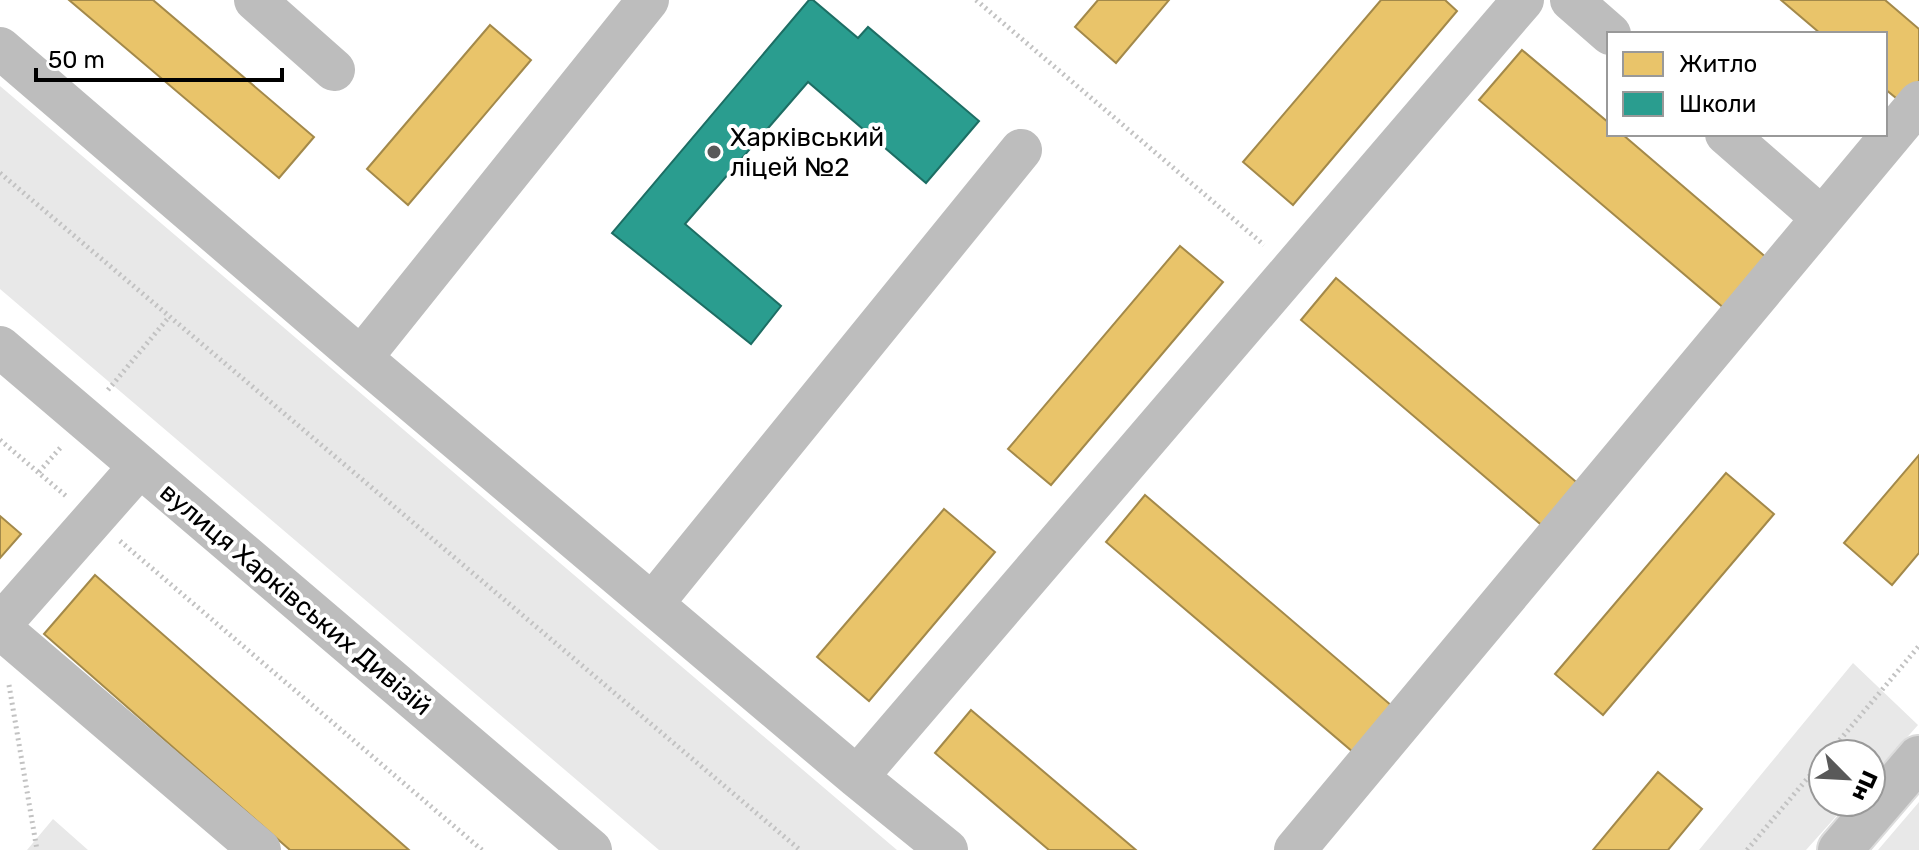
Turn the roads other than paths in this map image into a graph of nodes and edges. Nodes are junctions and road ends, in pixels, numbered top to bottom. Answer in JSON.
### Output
{"nodes":[{"id":1,"x":255,"y":0,"type":"edge"},
{"id":2,"x":648,"y":0,"type":"edge"},
{"id":3,"x":1523,"y":0,"type":"edge"},
{"id":4,"x":1571,"y":0,"type":"edge"},
{"id":5,"x":1608,"y":32,"type":"edge"},
{"id":6,"x":0,"y":48,"type":"edge"},
{"id":7,"x":334,"y":70,"type":"dead end"},
{"id":8,"x":1919,"y":102,"type":"edge"},
{"id":9,"x":1728,"y":136,"type":"edge"},
{"id":10,"x":1021,"y":150,"type":"dead end"},
{"id":11,"x":1821,"y":217,"type":"junction"},
{"id":12,"x":0,"y":347,"type":"edge"},
{"id":13,"x":361,"y":358,"type":"junction"},
{"id":14,"x":140,"y":466,"type":"junction"},
{"id":15,"x":653,"y":603,"type":"junction"},
{"id":16,"x":0,"y":626,"type":"edge"},
{"id":17,"x":1919,"y":758,"type":"edge"},
{"id":18,"x":857,"y":777,"type":"junction"},
{"id":19,"x":260,"y":850,"type":"edge"},
{"id":20,"x":591,"y":850,"type":"edge"},
{"id":21,"x":947,"y":850,"type":"edge"},
{"id":22,"x":1295,"y":850,"type":"edge"},
{"id":23,"x":1840,"y":850,"type":"edge"}],
"edges":[{"from":1,"to":7,"type":"street"},
{"from":2,"to":13,"type":"street"},
{"from":3,"to":18,"type":"street"},
{"from":4,"to":5,"type":"street"},
{"from":6,"to":13,"type":"street"},
{"from":8,"to":11,"type":"street"},
{"from":9,"to":11,"type":"street"},
{"from":10,"to":15,"type":"street"},
{"from":11,"to":22,"type":"street"},
{"from":12,"to":14,"type":"street","name":"вулиця Харківських Дивізій"},
{"from":13,"to":15,"type":"street"},
{"from":14,"to":16,"type":"street"},
{"from":14,"to":20,"type":"street","name":"вулиця Харківських Дивізій"},
{"from":15,"to":18,"type":"street"},
{"from":16,"to":19,"type":"street"},
{"from":17,"to":23,"type":"main road"},
{"from":18,"to":21,"type":"street"}]}
